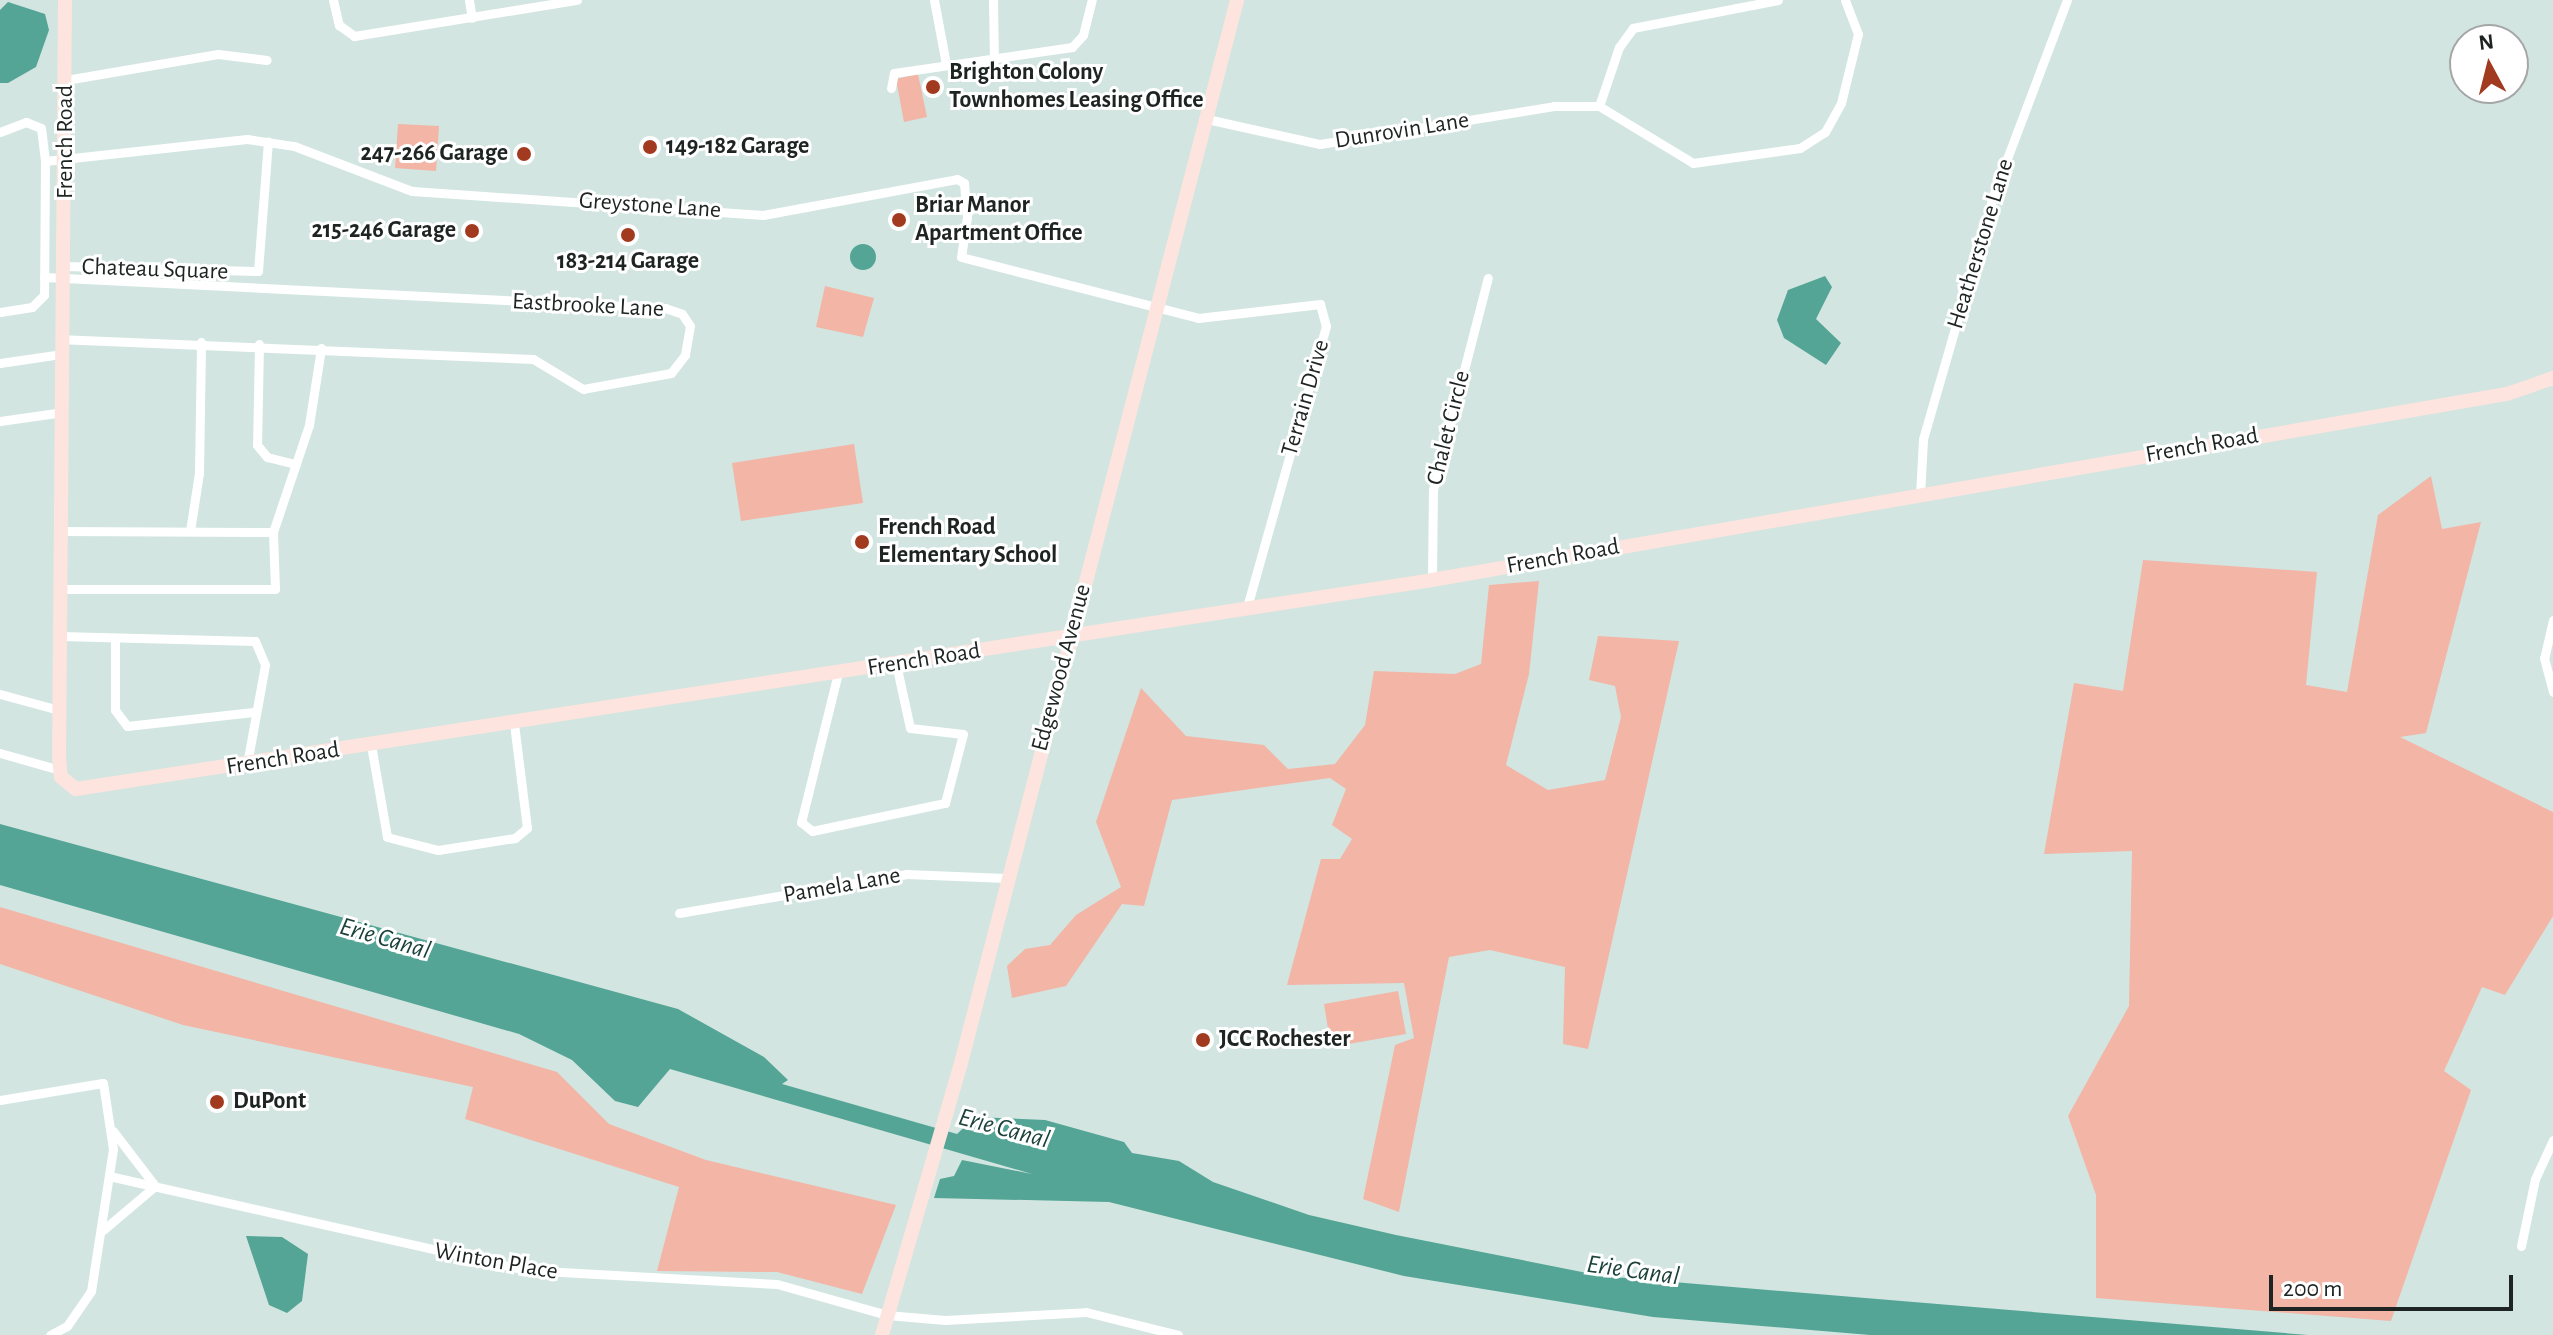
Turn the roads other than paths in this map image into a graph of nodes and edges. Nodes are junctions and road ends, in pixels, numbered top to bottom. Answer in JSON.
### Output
{"nodes":[{"id":1,"x":65,"y":0,"type":"edge"},
{"id":2,"x":333,"y":0,"type":"edge"},
{"id":3,"x":469,"y":0,"type":"edge"},
{"id":4,"x":577,"y":0,"type":"edge"},
{"id":5,"x":934,"y":0,"type":"edge"},
{"id":6,"x":993,"y":0,"type":"edge"},
{"id":7,"x":1092,"y":0,"type":"edge"},
{"id":8,"x":1237,"y":0,"type":"edge"},
{"id":9,"x":1778,"y":0,"type":"edge"},
{"id":10,"x":1845,"y":0,"type":"edge"},
{"id":11,"x":2067,"y":0,"type":"edge"},
{"id":12,"x":472,"y":18,"type":"junction"},
{"id":13,"x":267,"y":60,"type":"dead end"},
{"id":14,"x":994,"y":61,"type":"junction"},
{"id":15,"x":946,"y":64,"type":"junction"},
{"id":16,"x":66,"y":80,"type":"junction"},
{"id":17,"x":891,"y":88,"type":"dead end"},
{"id":18,"x":1599,"y":106,"type":"junction"},
{"id":19,"x":1207,"y":119,"type":"junction"},
{"id":20,"x":0,"y":132,"type":"edge"},
{"id":21,"x":268,"y":141,"type":"junction"},
{"id":22,"x":45,"y":161,"type":"junction"},
{"id":23,"x":66,"y":161,"type":"junction"},
{"id":24,"x":64,"y":272,"type":"junction"},
{"id":25,"x":44,"y":277,"type":"junction"},
{"id":26,"x":1488,"y":278,"type":"dead end"},
{"id":27,"x":1156,"y":308,"type":"junction"},
{"id":28,"x":0,"y":312,"type":"edge"},
{"id":29,"x":201,"y":342,"type":"junction"},
{"id":30,"x":259,"y":344,"type":"junction"},
{"id":31,"x":63,"y":346,"type":"junction"},
{"id":32,"x":321,"y":348,"type":"junction"},
{"id":33,"x":0,"y":363,"type":"edge"},
{"id":34,"x":2553,"y":378,"type":"edge"},
{"id":35,"x":63,"y":412,"type":"junction"},
{"id":36,"x":0,"y":421,"type":"edge"},
{"id":37,"x":296,"y":464,"type":"junction"},
{"id":38,"x":1920,"y":495,"type":"junction"},
{"id":39,"x":61,"y":531,"type":"junction"},
{"id":40,"x":190,"y":531,"type":"junction"},
{"id":41,"x":273,"y":532,"type":"junction"},
{"id":42,"x":1432,"y":580,"type":"junction"},
{"id":43,"x":61,"y":589,"type":"junction"},
{"id":44,"x":1246,"y":610,"type":"junction"},
{"id":45,"x":2553,"y":620,"type":"edge"},
{"id":46,"x":60,"y":636,"type":"junction"},
{"id":47,"x":1071,"y":637,"type":"junction"},
{"id":48,"x":115,"y":638,"type":"junction"},
{"id":49,"x":896,"y":664,"type":"junction"},
{"id":50,"x":838,"y":673,"type":"junction"},
{"id":51,"x":2553,"y":692,"type":"edge"},
{"id":52,"x":0,"y":694,"type":"edge"},
{"id":53,"x":59,"y":710,"type":"junction"},
{"id":54,"x":253,"y":712,"type":"junction"},
{"id":55,"x":514,"y":723,"type":"junction"},
{"id":56,"x":371,"y":745,"type":"junction"},
{"id":57,"x":0,"y":753,"type":"edge"},
{"id":58,"x":247,"y":764,"type":"junction"},
{"id":59,"x":60,"y":770,"type":"junction"},
{"id":60,"x":1006,"y":878,"type":"junction"},
{"id":61,"x":679,"y":913,"type":"dead end"},
{"id":62,"x":0,"y":1100,"type":"edge"},
{"id":63,"x":109,"y":1125,"type":"junction"},
{"id":64,"x":2553,"y":1140,"type":"edge"},
{"id":65,"x":109,"y":1176,"type":"junction"},
{"id":66,"x":155,"y":1186,"type":"junction"},
{"id":67,"x":102,"y":1232,"type":"junction"},
{"id":68,"x":2521,"y":1246,"type":"dead end"},
{"id":69,"x":887,"y":1315,"type":"junction"},
{"id":70,"x":50,"y":1335,"type":"edge"},
{"id":71,"x":882,"y":1335,"type":"edge"},
{"id":72,"x":1178,"y":1335,"type":"edge"}],
"edges":[{"from":1,"to":16,"type":"street","name":"French Road"},
{"from":2,"to":12,"type":"street"},
{"from":3,"to":12,"type":"street"},
{"from":4,"to":12,"type":"street"},
{"from":5,"to":15,"type":"street"},
{"from":6,"to":14,"type":"street"},
{"from":7,"to":14,"type":"street"},
{"from":8,"to":19,"type":"street","name":"Edgewood Avenue"},
{"from":9,"to":18,"type":"street"},
{"from":10,"to":18,"type":"street"},
{"from":11,"to":38,"type":"street","name":"Heatherstone Lane"},
{"from":13,"to":16,"type":"street"},
{"from":14,"to":15,"type":"street"},
{"from":15,"to":17,"type":"street"},
{"from":16,"to":23,"type":"street","name":"French Road"},
{"from":18,"to":19,"type":"street","name":"Dunrovin Lane"},
{"from":19,"to":27,"type":"street","name":"Edgewood Avenue"},
{"from":20,"to":22,"type":"street"},
{"from":21,"to":23,"type":"street","name":"Greystone Lane"},
{"from":21,"to":24,"type":"street","name":"Chateau Square"},
{"from":21,"to":27,"type":"street","name":"Greystone Lane"},
{"from":22,"to":23,"type":"street","name":"Greystone Lane"},
{"from":22,"to":25,"type":"street"},
{"from":23,"to":24,"type":"street","name":"French Road"},
{"from":24,"to":25,"type":"street"},
{"from":24,"to":31,"type":"street","name":"French Road"},
{"from":24,"to":32,"type":"street","name":"Eastbrooke Lane"},
{"from":25,"to":28,"type":"street"},
{"from":26,"to":42,"type":"street","name":"Chalet Circle"},
{"from":27,"to":44,"type":"street","name":"Terrain Drive"},
{"from":27,"to":47,"type":"street","name":"Edgewood Avenue"},
{"from":29,"to":30,"type":"street","name":"Eastbrooke Lane"},
{"from":29,"to":31,"type":"street","name":"Eastbrooke Lane"},
{"from":29,"to":40,"type":"street"},
{"from":30,"to":32,"type":"street","name":"Eastbrooke Lane"},
{"from":30,"to":37,"type":"street"},
{"from":31,"to":33,"type":"street","name":"Eastbrooke Lane"},
{"from":31,"to":35,"type":"street","name":"French Road"},
{"from":32,"to":37,"type":"street"},
{"from":34,"to":38,"type":"street","name":"French Road"},
{"from":35,"to":36,"type":"street"},
{"from":35,"to":39,"type":"street","name":"French Road"},
{"from":37,"to":41,"type":"street"},
{"from":38,"to":42,"type":"street","name":"French Road"},
{"from":39,"to":40,"type":"street"},
{"from":39,"to":43,"type":"street","name":"French Road"},
{"from":40,"to":41,"type":"street"},
{"from":41,"to":43,"type":"street"},
{"from":42,"to":44,"type":"street","name":"French Road"},
{"from":43,"to":46,"type":"street","name":"French Road"},
{"from":44,"to":47,"type":"street","name":"French Road"},
{"from":45,"to":51,"type":"street"},
{"from":46,"to":48,"type":"street"},
{"from":46,"to":53,"type":"street","name":"French Road"},
{"from":47,"to":49,"type":"street","name":"French Road"},
{"from":47,"to":60,"type":"street","name":"Edgewood Avenue"},
{"from":48,"to":54,"type":"street"},
{"from":48,"to":54,"type":"street"},
{"from":49,"to":50,"type":"street","name":"French Road"},
{"from":49,"to":50,"type":"street"},
{"from":50,"to":55,"type":"street","name":"French Road"},
{"from":52,"to":53,"type":"street"},
{"from":53,"to":59,"type":"street","name":"French Road"},
{"from":54,"to":58,"type":"street"},
{"from":55,"to":56,"type":"street","name":"French Road"},
{"from":55,"to":56,"type":"street"},
{"from":56,"to":58,"type":"street","name":"French Road"},
{"from":57,"to":59,"type":"street"},
{"from":58,"to":59,"type":"street","name":"French Road"},
{"from":60,"to":61,"type":"street","name":"Pamela Lane"},
{"from":60,"to":69,"type":"street","name":"Edgewood Avenue"},
{"from":62,"to":63,"type":"street"},
{"from":63,"to":65,"type":"street"},
{"from":63,"to":66,"type":"street"},
{"from":64,"to":68,"type":"street"},
{"from":65,"to":66,"type":"street","name":"Winton Place"},
{"from":65,"to":67,"type":"street"},
{"from":66,"to":67,"type":"street"},
{"from":66,"to":69,"type":"street","name":"Winton Place"},
{"from":67,"to":70,"type":"street"},
{"from":69,"to":71,"type":"street","name":"Edgewood Avenue"},
{"from":69,"to":72,"type":"street","name":"Winton Place"}]}
